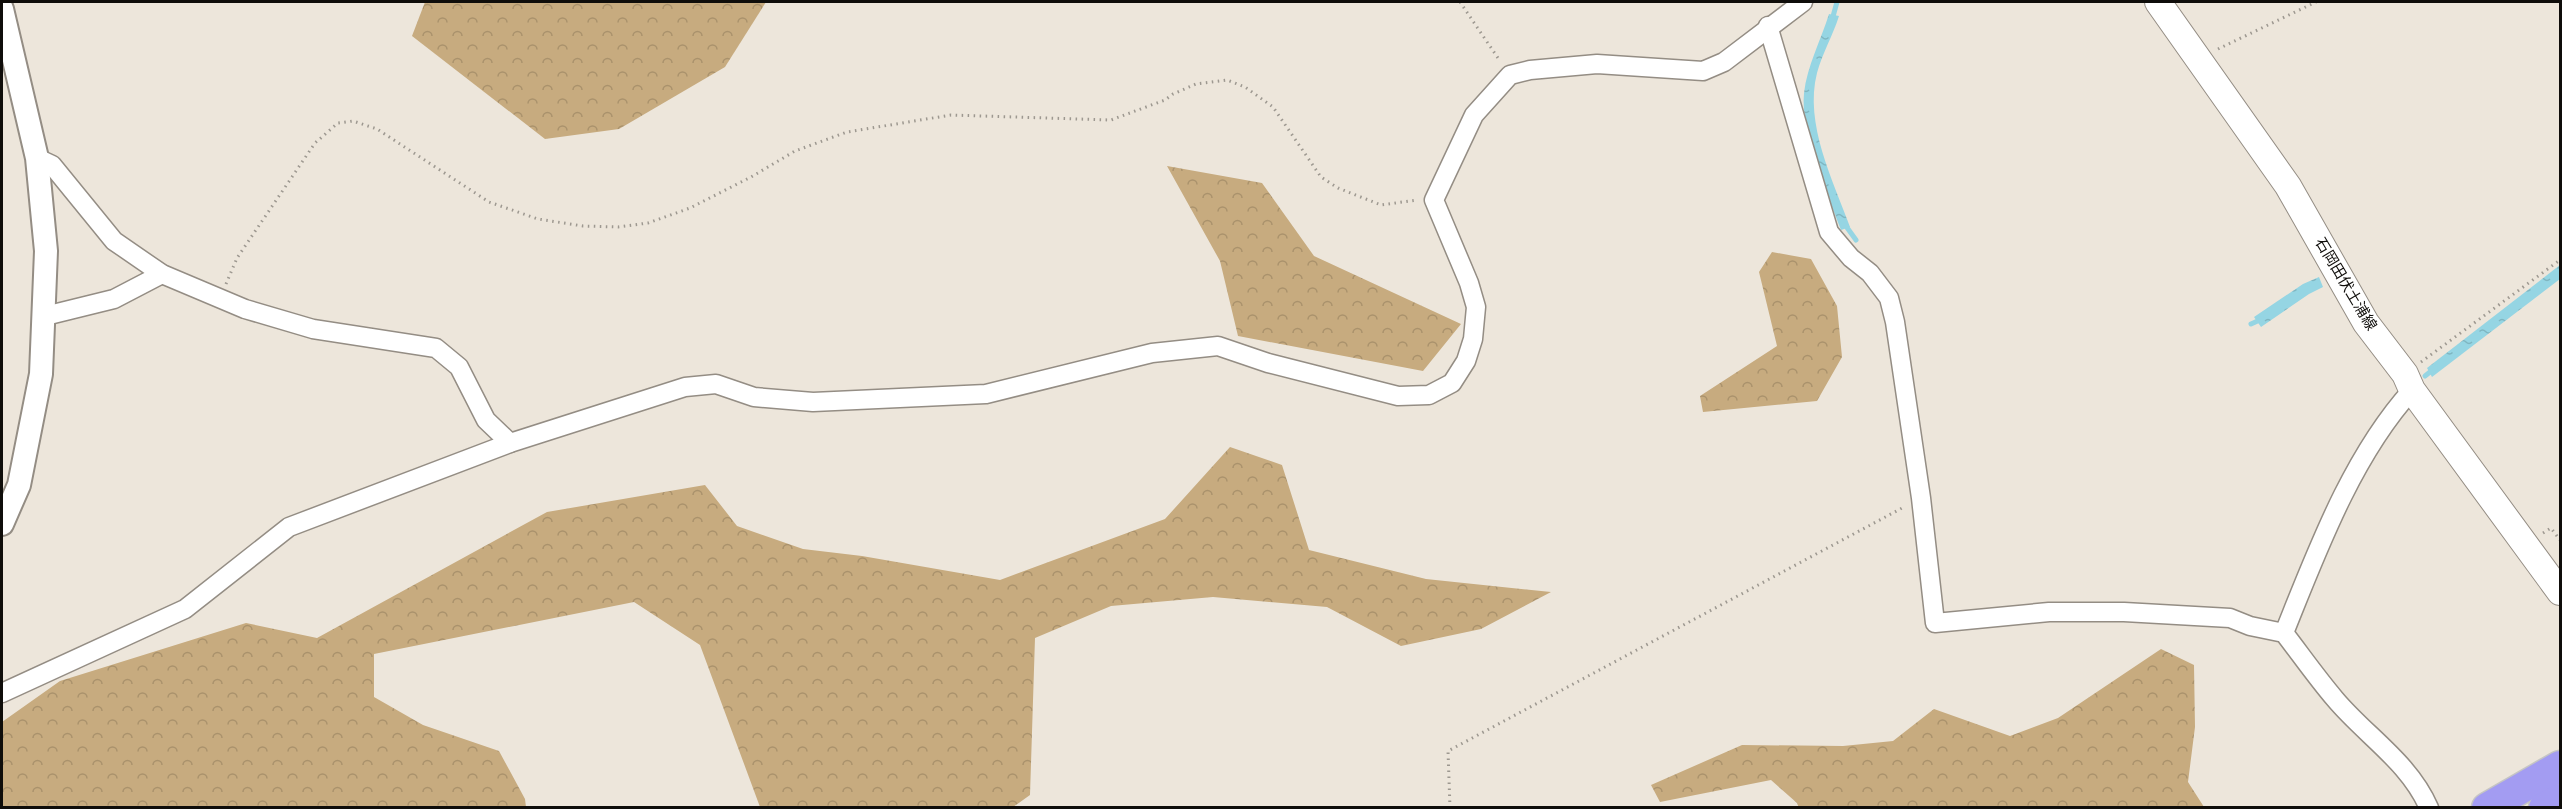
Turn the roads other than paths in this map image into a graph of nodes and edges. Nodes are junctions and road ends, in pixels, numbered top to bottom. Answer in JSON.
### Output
{"nodes":[{"id":1,"x":1803,"y":2,"type":"edge"},
{"id":2,"x":2158,"y":2,"type":"edge"},
{"id":3,"x":2,"y":9,"type":"edge"},
{"id":4,"x":1768,"y":27,"type":"junction"},
{"id":5,"x":37,"y":158,"type":"junction"},
{"id":6,"x":162,"y":274,"type":"junction"},
{"id":7,"x":45,"y":316,"type":"junction"},
{"id":8,"x":2409,"y":382,"type":"junction"},
{"id":9,"x":510,"y":443,"type":"junction"},
{"id":10,"x":2,"y":524,"type":"edge"},
{"id":11,"x":2560,"y":592,"type":"edge"},
{"id":12,"x":2284,"y":633,"type":"junction"},
{"id":13,"x":2,"y":693,"type":"edge"},
{"id":14,"x":2560,"y":766,"type":"edge"},
{"id":15,"x":2560,"y":800,"type":"edge"},
{"id":16,"x":2429,"y":807,"type":"edge"},
{"id":17,"x":2487,"y":807,"type":"edge"},
{"id":18,"x":2544,"y":807,"type":"edge"}],
"edges":[{"from":1,"to":4,"type":"street"},
{"from":2,"to":8,"type":"main road","name":"石岡田伏土浦線"},
{"from":3,"to":5,"type":"street"},
{"from":4,"to":9,"type":"street"},
{"from":4,"to":12,"type":"street"},
{"from":5,"to":6,"type":"street"},
{"from":5,"to":7,"type":"street"},
{"from":6,"to":7,"type":"street"},
{"from":6,"to":9,"type":"street"},
{"from":7,"to":10,"type":"street"},
{"from":8,"to":11,"type":"main road","name":"石岡田伏土浦線"},
{"from":8,"to":12,"type":"street"},
{"from":9,"to":13,"type":"street"},
{"from":12,"to":16,"type":"street"},
{"from":14,"to":17,"type":"highway"},
{"from":15,"to":18,"type":"highway"}]}
